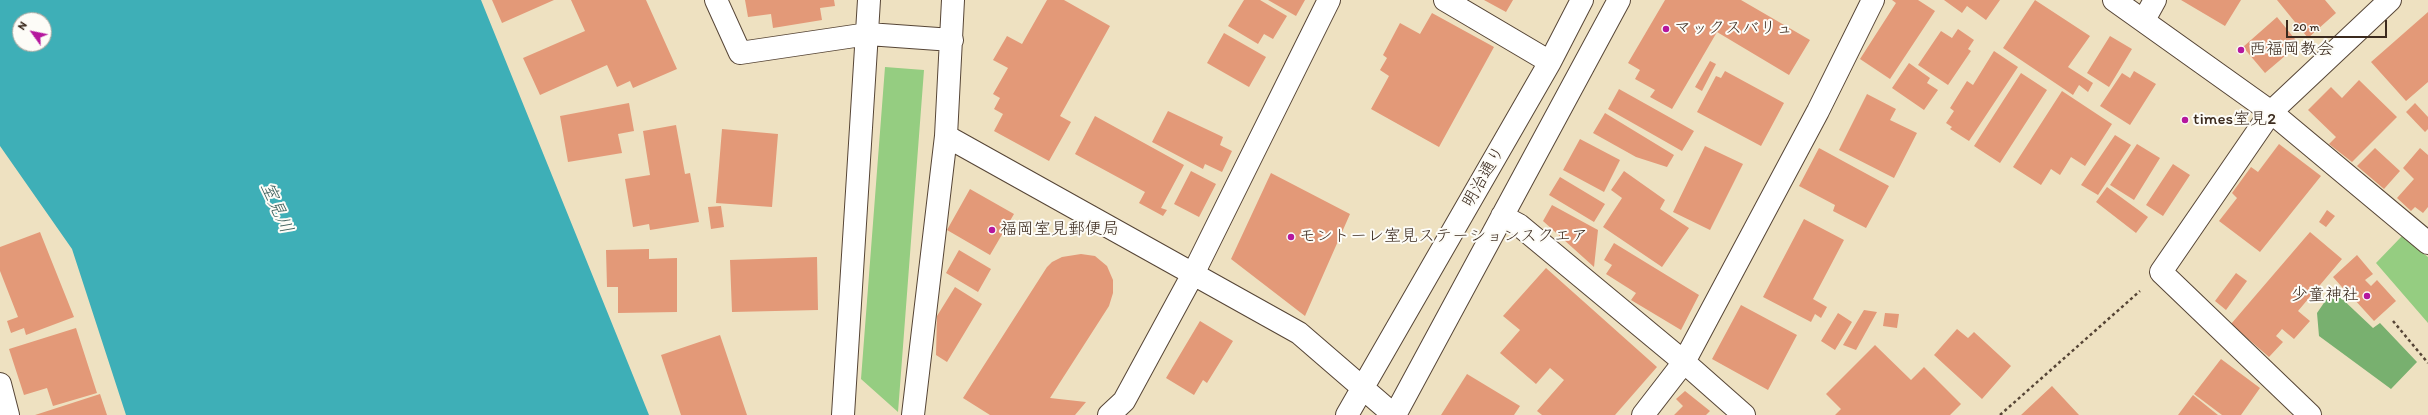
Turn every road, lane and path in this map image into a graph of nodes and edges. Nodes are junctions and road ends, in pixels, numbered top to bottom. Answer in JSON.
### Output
{"nodes":[{"id":1,"x":716,"y":0,"type":"edge"},
{"id":2,"x":869,"y":0,"type":"edge"},
{"id":3,"x":953,"y":0,"type":"edge"},
{"id":4,"x":1329,"y":0,"type":"edge"},
{"id":5,"x":1445,"y":0,"type":"edge"},
{"id":6,"x":1582,"y":0,"type":"edge"},
{"id":7,"x":1618,"y":0,"type":"edge"},
{"id":8,"x":1873,"y":0,"type":"edge"},
{"id":9,"x":2114,"y":0,"type":"edge"},
{"id":10,"x":2155,"y":0,"type":"edge"},
{"id":11,"x":2390,"y":0,"type":"edge"},
{"id":12,"x":2144,"y":20,"type":"junction"},
{"id":13,"x":868,"y":34,"type":"junction"},
{"id":14,"x":952,"y":40,"type":"junction"},
{"id":15,"x":1550,"y":62,"type":"junction"},
{"id":16,"x":2271,"y":112,"type":"junction"},
{"id":17,"x":946,"y":136,"type":"junction"},
{"id":18,"x":1502,"y":216,"type":"junction"},
{"id":19,"x":2428,"y":242,"type":"edge"},
{"id":20,"x":2161,"y":272,"type":"junction"},
{"id":21,"x":1193,"y":274,"type":"junction"},
{"id":22,"x":2393,"y":321,"type":"dead end"},
{"id":23,"x":1684,"y":362,"type":"junction"},
{"id":24,"x":2428,"y":363,"type":"edge"},
{"id":25,"x":0,"y":384,"type":"edge"},
{"id":26,"x":1364,"y":388,"type":"junction"},
{"id":27,"x":8,"y":415,"type":"edge"},
{"id":28,"x":843,"y":415,"type":"edge"},
{"id":29,"x":912,"y":415,"type":"edge"},
{"id":30,"x":1109,"y":415,"type":"edge"},
{"id":31,"x":1347,"y":415,"type":"edge"},
{"id":32,"x":1395,"y":415,"type":"edge"},
{"id":33,"x":1643,"y":415,"type":"edge"},
{"id":34,"x":1744,"y":415,"type":"edge"},
{"id":35,"x":2000,"y":415,"type":"edge"},
{"id":36,"x":2310,"y":415,"type":"edge"}],
"edges":[{"from":1,"to":13,"type":"street"},
{"from":2,"to":13,"type":"street"},
{"from":3,"to":14,"type":"street"},
{"from":4,"to":21,"type":"street"},
{"from":5,"to":15,"type":"street"},
{"from":6,"to":15,"type":"street","name":"明治通り"},
{"from":7,"to":18,"type":"street","name":"明治通り"},
{"from":8,"to":23,"type":"street"},
{"from":9,"to":12,"type":"street"},
{"from":10,"to":12,"type":"street"},
{"from":11,"to":16,"type":"street"},
{"from":12,"to":16,"type":"street"},
{"from":13,"to":14,"type":"street"},
{"from":13,"to":28,"type":"street"},
{"from":14,"to":17,"type":"street"},
{"from":15,"to":26,"type":"street","name":"明治通り"},
{"from":16,"to":19,"type":"street"},
{"from":16,"to":20,"type":"street"},
{"from":17,"to":21,"type":"street"},
{"from":17,"to":29,"type":"street"},
{"from":18,"to":23,"type":"street"},
{"from":18,"to":32,"type":"street","name":"明治通り"},
{"from":20,"to":35,"type":"path"},
{"from":20,"to":36,"type":"street"},
{"from":21,"to":26,"type":"street"},
{"from":21,"to":30,"type":"street"},
{"from":22,"to":24,"type":"path"},
{"from":23,"to":33,"type":"street"},
{"from":23,"to":34,"type":"street"},
{"from":25,"to":27,"type":"street"},
{"from":26,"to":31,"type":"street","name":"明治通り"},
{"from":26,"to":32,"type":"street"}]}
